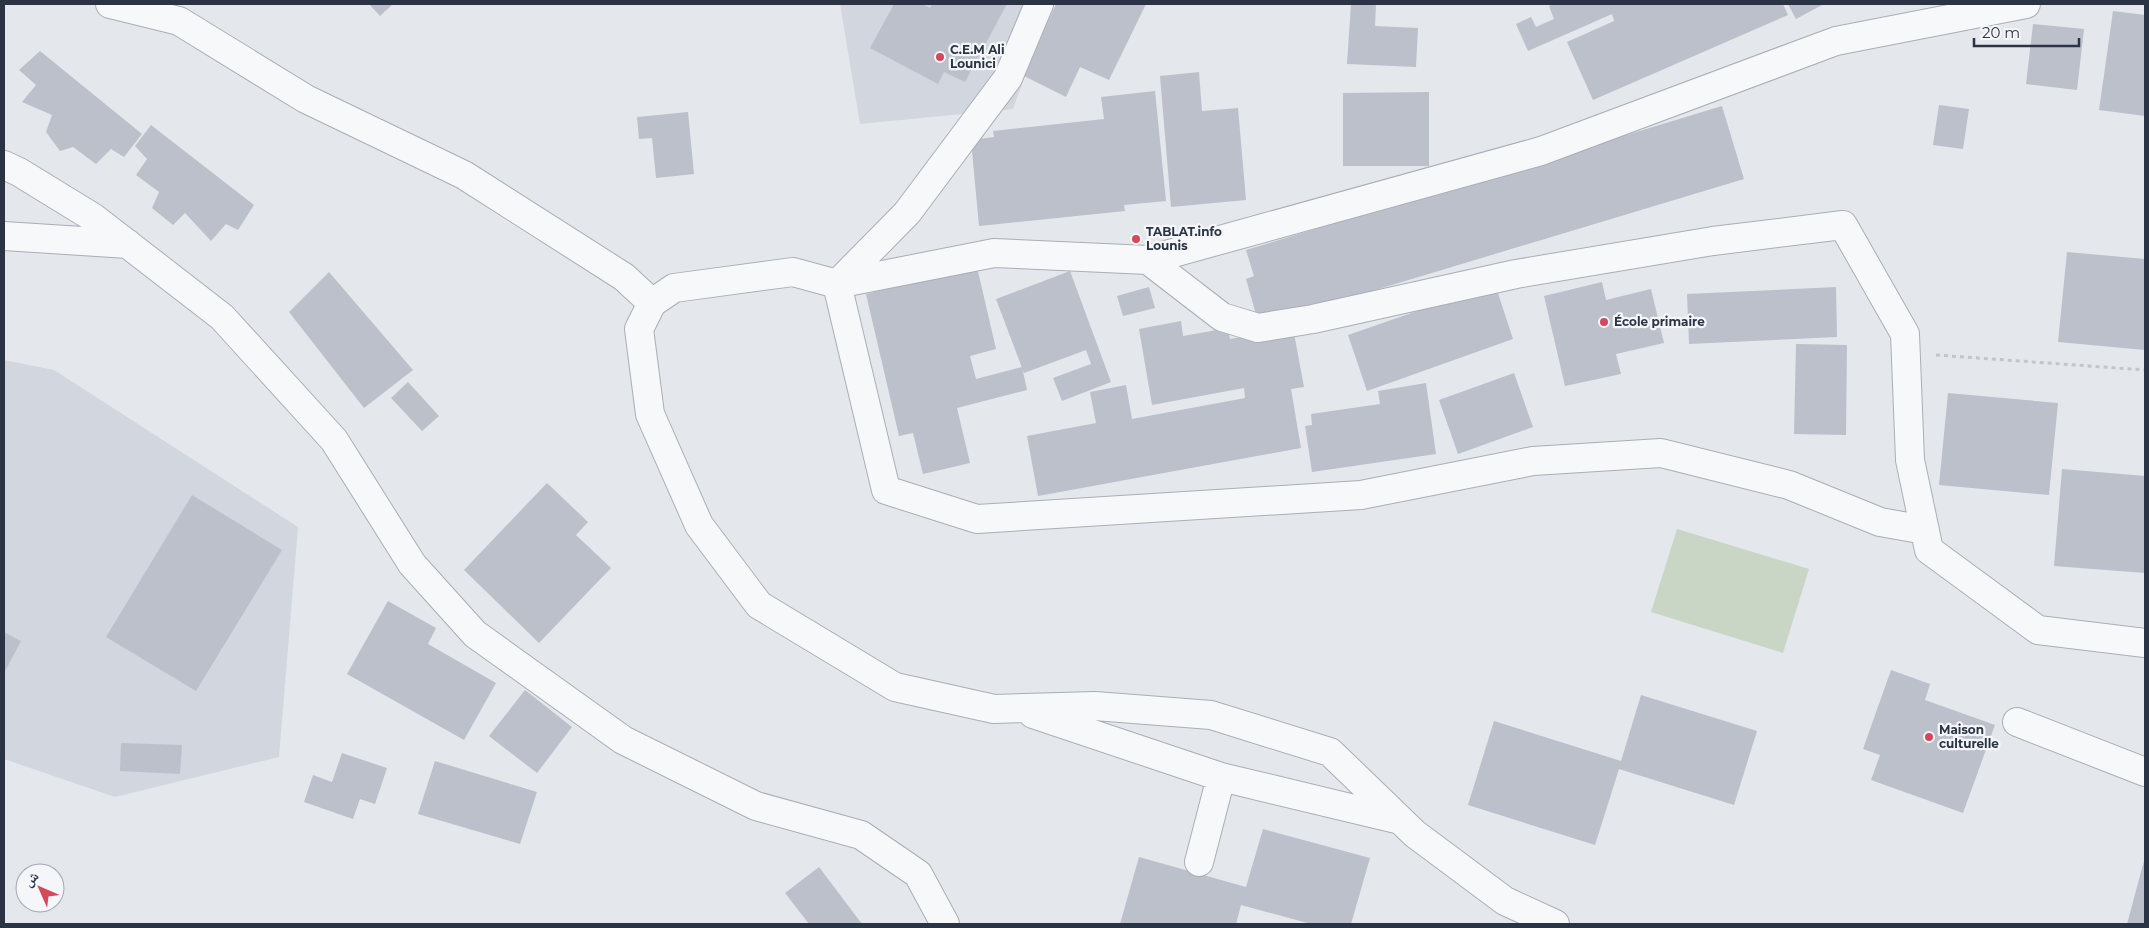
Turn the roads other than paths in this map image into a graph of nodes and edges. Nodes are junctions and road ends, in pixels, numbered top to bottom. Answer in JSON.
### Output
{"nodes":[{"id":1,"x":110,"y":4,"type":"edge"},
{"id":2,"x":1039,"y":4,"type":"edge"},
{"id":3,"x":2026,"y":4,"type":"edge"},
{"id":4,"x":4,"y":166,"type":"edge"},
{"id":5,"x":4,"y":236,"type":"edge"},
{"id":6,"x":128,"y":244,"type":"junction"},
{"id":7,"x":1148,"y":260,"type":"junction"},
{"id":8,"x":837,"y":284,"type":"junction"},
{"id":9,"x":652,"y":303,"type":"junction"},
{"id":10,"x":1925,"y":530,"type":"junction"},
{"id":11,"x":2145,"y":643,"type":"edge"},
{"id":12,"x":1015,"y":708,"type":"junction"},
{"id":13,"x":2017,"y":722,"type":"dead end"},
{"id":14,"x":2145,"y":772,"type":"edge"},
{"id":15,"x":1221,"y":777,"type":"junction"},
{"id":16,"x":1401,"y":820,"type":"junction"},
{"id":17,"x":1199,"y":862,"type":"dead end"},
{"id":18,"x":945,"y":924,"type":"edge"},
{"id":19,"x":1555,"y":924,"type":"edge"}],
"edges":[{"from":1,"to":9,"type":"street"},
{"from":2,"to":8,"type":"street"},
{"from":3,"to":7,"type":"street"},
{"from":4,"to":6,"type":"street"},
{"from":5,"to":6,"type":"street"},
{"from":6,"to":18,"type":"street"},
{"from":7,"to":8,"type":"street"},
{"from":7,"to":10,"type":"street"},
{"from":8,"to":9,"type":"street"},
{"from":8,"to":10,"type":"street"},
{"from":9,"to":12,"type":"street"},
{"from":10,"to":11,"type":"street"},
{"from":12,"to":15,"type":"street"},
{"from":12,"to":16,"type":"street"},
{"from":13,"to":14,"type":"street"},
{"from":15,"to":16,"type":"street"},
{"from":15,"to":17,"type":"street"},
{"from":16,"to":19,"type":"street"}]}
